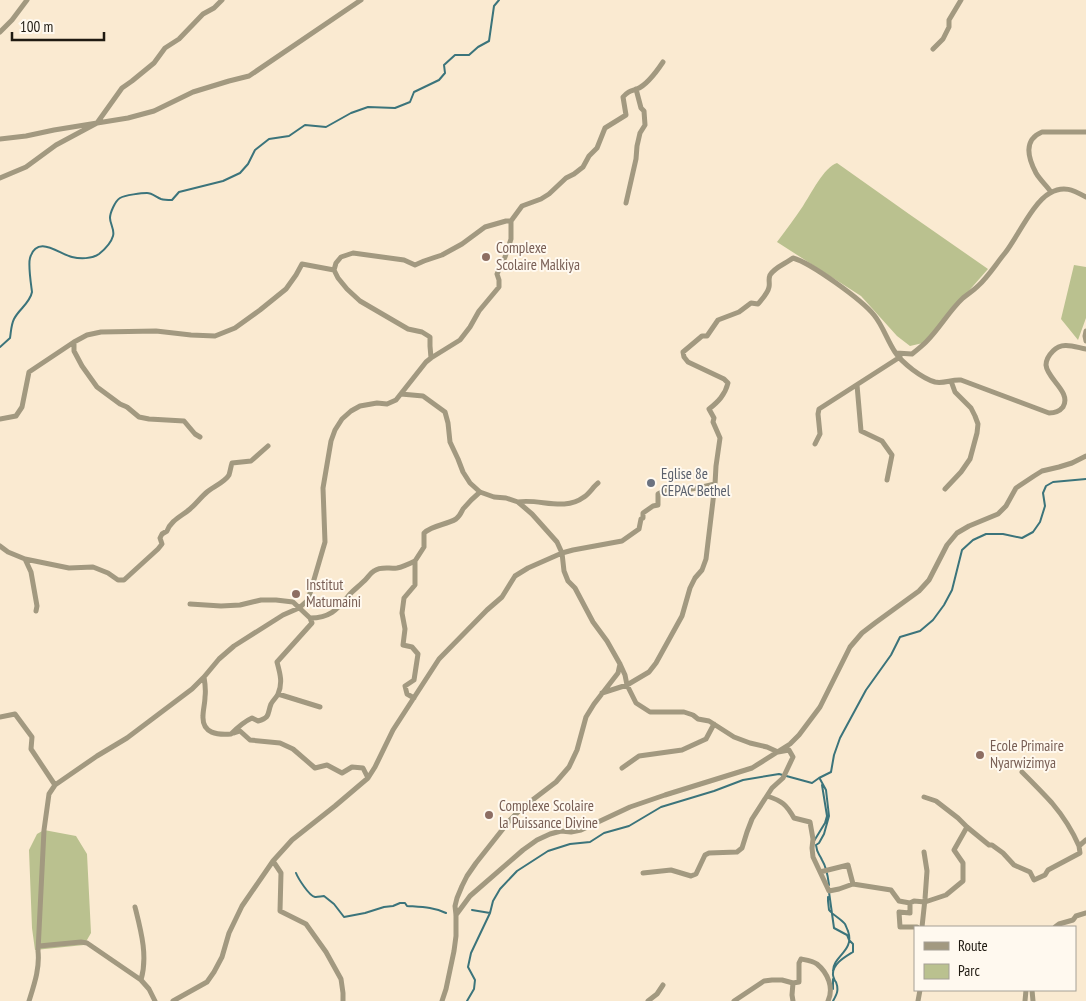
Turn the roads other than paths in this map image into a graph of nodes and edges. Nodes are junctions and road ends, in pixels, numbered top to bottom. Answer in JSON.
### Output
{"nodes":[{"id":1,"x":26,"y":0,"type":"edge"},
{"id":2,"x":222,"y":0,"type":"edge"},
{"id":3,"x":361,"y":0,"type":"edge"},
{"id":4,"x":961,"y":0,"type":"edge"},
{"id":5,"x":0,"y":32,"type":"edge"},
{"id":6,"x":933,"y":49,"type":"dead end"},
{"id":7,"x":663,"y":62,"type":"dead end"},
{"id":8,"x":636,"y":89,"type":"junction"},
{"id":9,"x":97,"y":122,"type":"junction"},
{"id":10,"x":1086,"y":132,"type":"edge"},
{"id":11,"x":0,"y":140,"type":"edge"},
{"id":12,"x":0,"y":178,"type":"edge"},
{"id":13,"x":1052,"y":192,"type":"junction"},
{"id":14,"x":1086,"y":196,"type":"edge"},
{"id":15,"x":626,"y":203,"type":"dead end"},
{"id":16,"x":511,"y":221,"type":"junction"},
{"id":17,"x":334,"y":270,"type":"junction"},
{"id":18,"x":1086,"y":331,"type":"edge"},
{"id":19,"x":1086,"y":340,"type":"edge"},
{"id":20,"x":74,"y":342,"type":"junction"},
{"id":21,"x":1086,"y":349,"type":"edge"},
{"id":22,"x":898,"y":355,"type":"junction"},
{"id":23,"x":431,"y":358,"type":"junction"},
{"id":24,"x":951,"y":381,"type":"junction"},
{"id":25,"x":857,"y":385,"type":"junction"},
{"id":26,"x":400,"y":394,"type":"junction"},
{"id":27,"x":0,"y":419,"type":"edge"},
{"id":28,"x":200,"y":436,"type":"dead end"},
{"id":29,"x":814,"y":444,"type":"dead end"},
{"id":30,"x":268,"y":446,"type":"dead end"},
{"id":31,"x":1086,"y":456,"type":"edge"},
{"id":32,"x":887,"y":480,"type":"dead end"},
{"id":33,"x":598,"y":483,"type":"dead end"},
{"id":34,"x":715,"y":484,"type":"junction"},
{"id":35,"x":945,"y":488,"type":"dead end"},
{"id":36,"x":480,"y":492,"type":"junction"},
{"id":37,"x":518,"y":502,"type":"junction"},
{"id":38,"x":0,"y":546,"type":"edge"},
{"id":39,"x":562,"y":553,"type":"junction"},
{"id":40,"x":25,"y":559,"type":"junction"},
{"id":41,"x":415,"y":560,"type":"junction"},
{"id":42,"x":190,"y":604,"type":"dead end"},
{"id":43,"x":299,"y":608,"type":"junction"},
{"id":44,"x":36,"y":610,"type":"dead end"},
{"id":45,"x":310,"y":618,"type":"junction"},
{"id":46,"x":620,"y":664,"type":"junction"},
{"id":47,"x":204,"y":677,"type":"junction"},
{"id":48,"x":627,"y":685,"type":"junction"},
{"id":49,"x":602,"y":693,"type":"junction"},
{"id":50,"x":278,"y":694,"type":"junction"},
{"id":51,"x":414,"y":698,"type":"junction"},
{"id":52,"x":320,"y":707,"type":"dead end"},
{"id":53,"x":0,"y":717,"type":"edge"},
{"id":54,"x":714,"y":724,"type":"junction"},
{"id":55,"x":231,"y":734,"type":"junction"},
{"id":56,"x":778,"y":752,"type":"junction"},
{"id":57,"x":622,"y":768,"type":"dead end"},
{"id":58,"x":1022,"y":772,"type":"dead end"},
{"id":59,"x":368,"y":778,"type":"junction"},
{"id":60,"x":55,"y":785,"type":"junction"},
{"id":61,"x":767,"y":796,"type":"junction"},
{"id":62,"x":924,"y":797,"type":"dead end"},
{"id":63,"x":967,"y":827,"type":"junction"},
{"id":64,"x":1086,"y":840,"type":"edge"},
{"id":65,"x":1079,"y":846,"type":"junction"},
{"id":66,"x":924,"y":852,"type":"dead end"},
{"id":67,"x":274,"y":861,"type":"junction"},
{"id":68,"x":820,"y":872,"type":"junction"},
{"id":69,"x":642,"y":873,"type":"dead end"},
{"id":70,"x":853,"y":884,"type":"junction"},
{"id":71,"x":925,"y":902,"type":"junction"},
{"id":72,"x":910,"y":903,"type":"junction"},
{"id":73,"x":135,"y":907,"type":"dead end"},
{"id":74,"x":1086,"y":913,"type":"edge"},
{"id":75,"x":456,"y":915,"type":"junction"},
{"id":76,"x":922,"y":926,"type":"edge"},
{"id":77,"x":1056,"y":926,"type":"edge"},
{"id":78,"x":914,"y":927,"type":"edge"},
{"id":79,"x":39,"y":946,"type":"junction"},
{"id":80,"x":141,"y":980,"type":"junction"},
{"id":81,"x":793,"y":983,"type":"junction"},
{"id":82,"x":662,"y":985,"type":"dead end"},
{"id":83,"x":649,"y":1000,"type":"edge"},
{"id":84,"x":29,"y":1001,"type":"edge"},
{"id":85,"x":155,"y":1001,"type":"edge"},
{"id":86,"x":173,"y":1001,"type":"edge"},
{"id":87,"x":342,"y":1001,"type":"edge"},
{"id":88,"x":442,"y":1001,"type":"edge"},
{"id":89,"x":734,"y":1001,"type":"edge"},
{"id":90,"x":793,"y":1001,"type":"edge"},
{"id":91,"x":828,"y":1001,"type":"edge"}],
"edges":[{"from":1,"to":5,"type":"street"},
{"from":2,"to":9,"type":"street"},
{"from":3,"to":9,"type":"street"},
{"from":4,"to":6,"type":"street"},
{"from":7,"to":8,"type":"street"},
{"from":8,"to":15,"type":"street"},
{"from":8,"to":16,"type":"street"},
{"from":9,"to":11,"type":"street"},
{"from":9,"to":12,"type":"street"},
{"from":10,"to":13,"type":"street"},
{"from":13,"to":14,"type":"street"},
{"from":13,"to":22,"type":"street"},
{"from":16,"to":17,"type":"street"},
{"from":16,"to":23,"type":"street"},
{"from":17,"to":20,"type":"street"},
{"from":17,"to":23,"type":"street"},
{"from":18,"to":19,"type":"street"},
{"from":20,"to":27,"type":"street"},
{"from":20,"to":28,"type":"street"},
{"from":21,"to":24,"type":"street"},
{"from":22,"to":24,"type":"street"},
{"from":22,"to":25,"type":"street"},
{"from":22,"to":34,"type":"street"},
{"from":23,"to":26,"type":"street"},
{"from":24,"to":35,"type":"street"},
{"from":25,"to":29,"type":"street"},
{"from":25,"to":32,"type":"street"},
{"from":26,"to":36,"type":"street"},
{"from":26,"to":43,"type":"street"},
{"from":30,"to":40,"type":"street"},
{"from":31,"to":56,"type":"street"},
{"from":33,"to":37,"type":"street"},
{"from":34,"to":39,"type":"street"},
{"from":34,"to":48,"type":"street"},
{"from":36,"to":37,"type":"street"},
{"from":36,"to":41,"type":"street"},
{"from":37,"to":39,"type":"street"},
{"from":38,"to":40,"type":"street"},
{"from":39,"to":46,"type":"street"},
{"from":39,"to":51,"type":"street"},
{"from":40,"to":44,"type":"street"},
{"from":41,"to":45,"type":"street"},
{"from":41,"to":51,"type":"street"},
{"from":42,"to":43,"type":"street"},
{"from":43,"to":45,"type":"street"},
{"from":43,"to":47,"type":"street"},
{"from":45,"to":50,"type":"street"},
{"from":46,"to":48,"type":"street"},
{"from":46,"to":49,"type":"street"},
{"from":47,"to":55,"type":"street"},
{"from":47,"to":60,"type":"street"},
{"from":48,"to":49,"type":"street"},
{"from":48,"to":54,"type":"street"},
{"from":49,"to":75,"type":"street"},
{"from":50,"to":52,"type":"street"},
{"from":50,"to":55,"type":"street"},
{"from":51,"to":59,"type":"street"},
{"from":53,"to":60,"type":"street"},
{"from":54,"to":56,"type":"street"},
{"from":54,"to":57,"type":"street"},
{"from":55,"to":59,"type":"street"},
{"from":56,"to":61,"type":"street"},
{"from":56,"to":75,"type":"street"},
{"from":58,"to":65,"type":"street"},
{"from":59,"to":67,"type":"street"},
{"from":60,"to":79,"type":"street"},
{"from":61,"to":68,"type":"street"},
{"from":61,"to":69,"type":"street"},
{"from":62,"to":63,"type":"street"},
{"from":63,"to":65,"type":"street"},
{"from":63,"to":71,"type":"street"},
{"from":64,"to":65,"type":"street"},
{"from":66,"to":71,"type":"street"},
{"from":67,"to":86,"type":"street"},
{"from":67,"to":87,"type":"street"},
{"from":68,"to":70,"type":"street"},
{"from":68,"to":70,"type":"street"},
{"from":70,"to":72,"type":"street"},
{"from":71,"to":72,"type":"street"},
{"from":71,"to":76,"type":"street"},
{"from":72,"to":78,"type":"street"},
{"from":73,"to":80,"type":"street"},
{"from":74,"to":77,"type":"street"},
{"from":75,"to":88,"type":"street"},
{"from":79,"to":80,"type":"street"},
{"from":79,"to":84,"type":"street"},
{"from":80,"to":85,"type":"street"},
{"from":81,"to":89,"type":"street"},
{"from":81,"to":90,"type":"street"},
{"from":81,"to":91,"type":"street"},
{"from":82,"to":83,"type":"street"}]}
